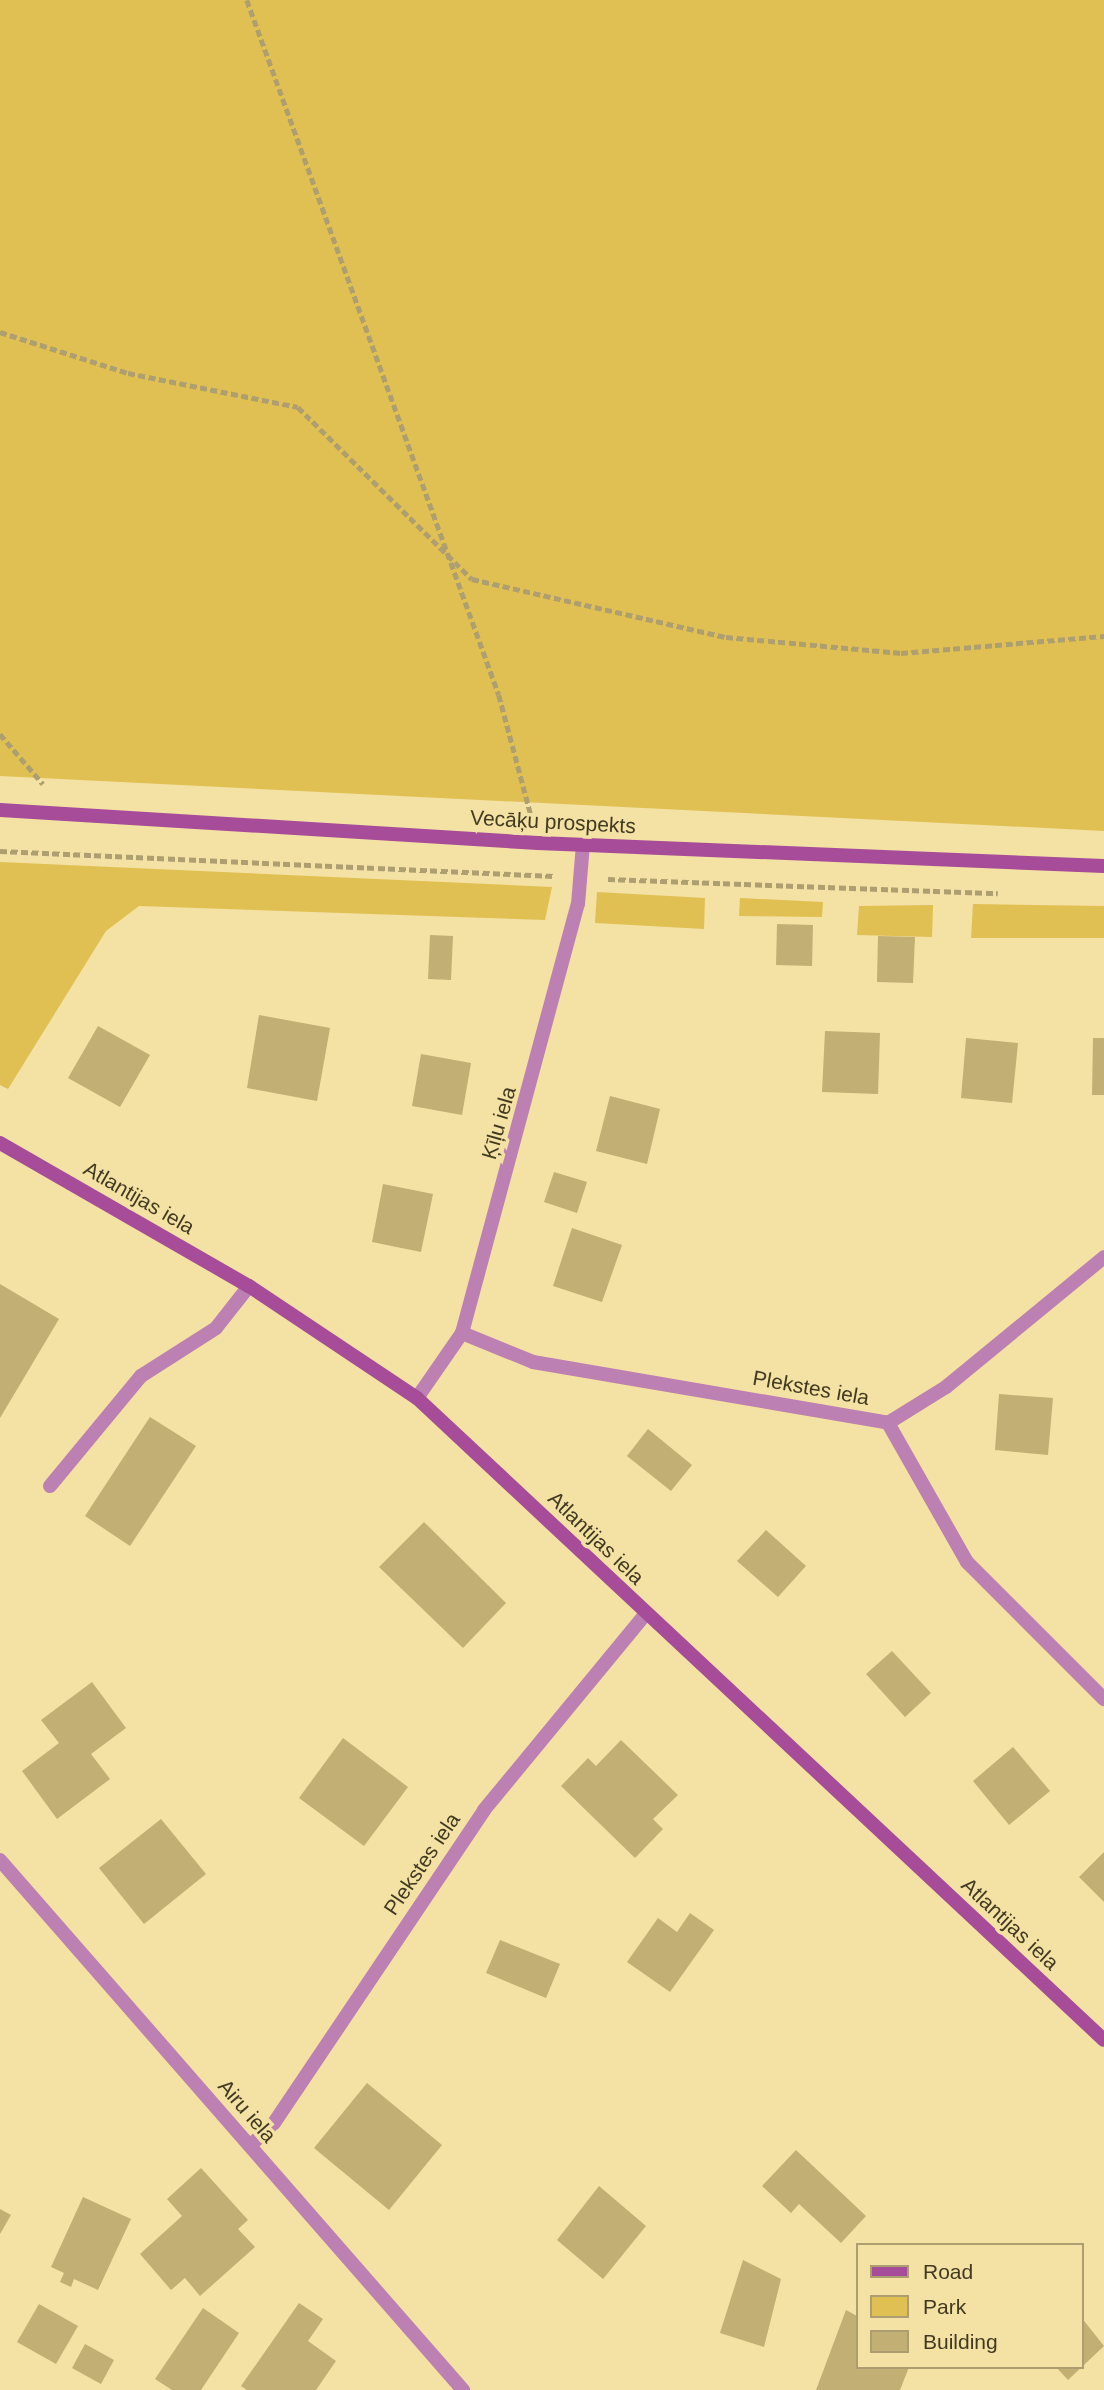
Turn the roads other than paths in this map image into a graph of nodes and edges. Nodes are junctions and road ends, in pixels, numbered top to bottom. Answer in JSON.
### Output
{"nodes":[{"id":1,"x":0,"y":810,"type":"edge"},
{"id":2,"x":583,"y":845,"type":"junction"},
{"id":3,"x":1104,"y":866,"type":"edge"},
{"id":4,"x":0,"y":1143,"type":"edge"},
{"id":5,"x":1104,"y":1257,"type":"edge"},
{"id":6,"x":249,"y":1286,"type":"junction"},
{"id":7,"x":462,"y":1333,"type":"junction"},
{"id":8,"x":417,"y":1398,"type":"junction"},
{"id":9,"x":888,"y":1423,"type":"junction"},
{"id":10,"x":50,"y":1486,"type":"dead end"},
{"id":11,"x":645,"y":1615,"type":"junction"},
{"id":12,"x":1104,"y":1699,"type":"edge"},
{"id":13,"x":0,"y":1860,"type":"edge"},
{"id":14,"x":1104,"y":2040,"type":"edge"},
{"id":15,"x":250,"y":2146,"type":"junction"},
{"id":16,"x":463,"y":2390,"type":"edge"}],
"edges":[{"from":1,"to":2,"type":"main road","name":"Vecāķu prospekts"},
{"from":2,"to":3,"type":"main road","name":"Vecāķu prospekts"},
{"from":2,"to":7,"type":"street","name":"Ķīļu iela"},
{"from":4,"to":6,"type":"main road","name":"Atlantijas iela"},
{"from":5,"to":9,"type":"street","name":"Plekstes iela"},
{"from":6,"to":8,"type":"main road","name":"Atlantijas iela"},
{"from":6,"to":10,"type":"street"},
{"from":7,"to":8,"type":"street","name":"Ķīļu iela"},
{"from":7,"to":9,"type":"street","name":"Plekstes iela"},
{"from":8,"to":11,"type":"main road","name":"Atlantijas iela"},
{"from":9,"to":12,"type":"street"},
{"from":11,"to":14,"type":"main road","name":"Atlantijas iela"},
{"from":11,"to":15,"type":"street","name":"Plekstes iela"},
{"from":13,"to":15,"type":"street","name":"Airu iela"},
{"from":15,"to":16,"type":"street","name":"Airu iela"}]}
